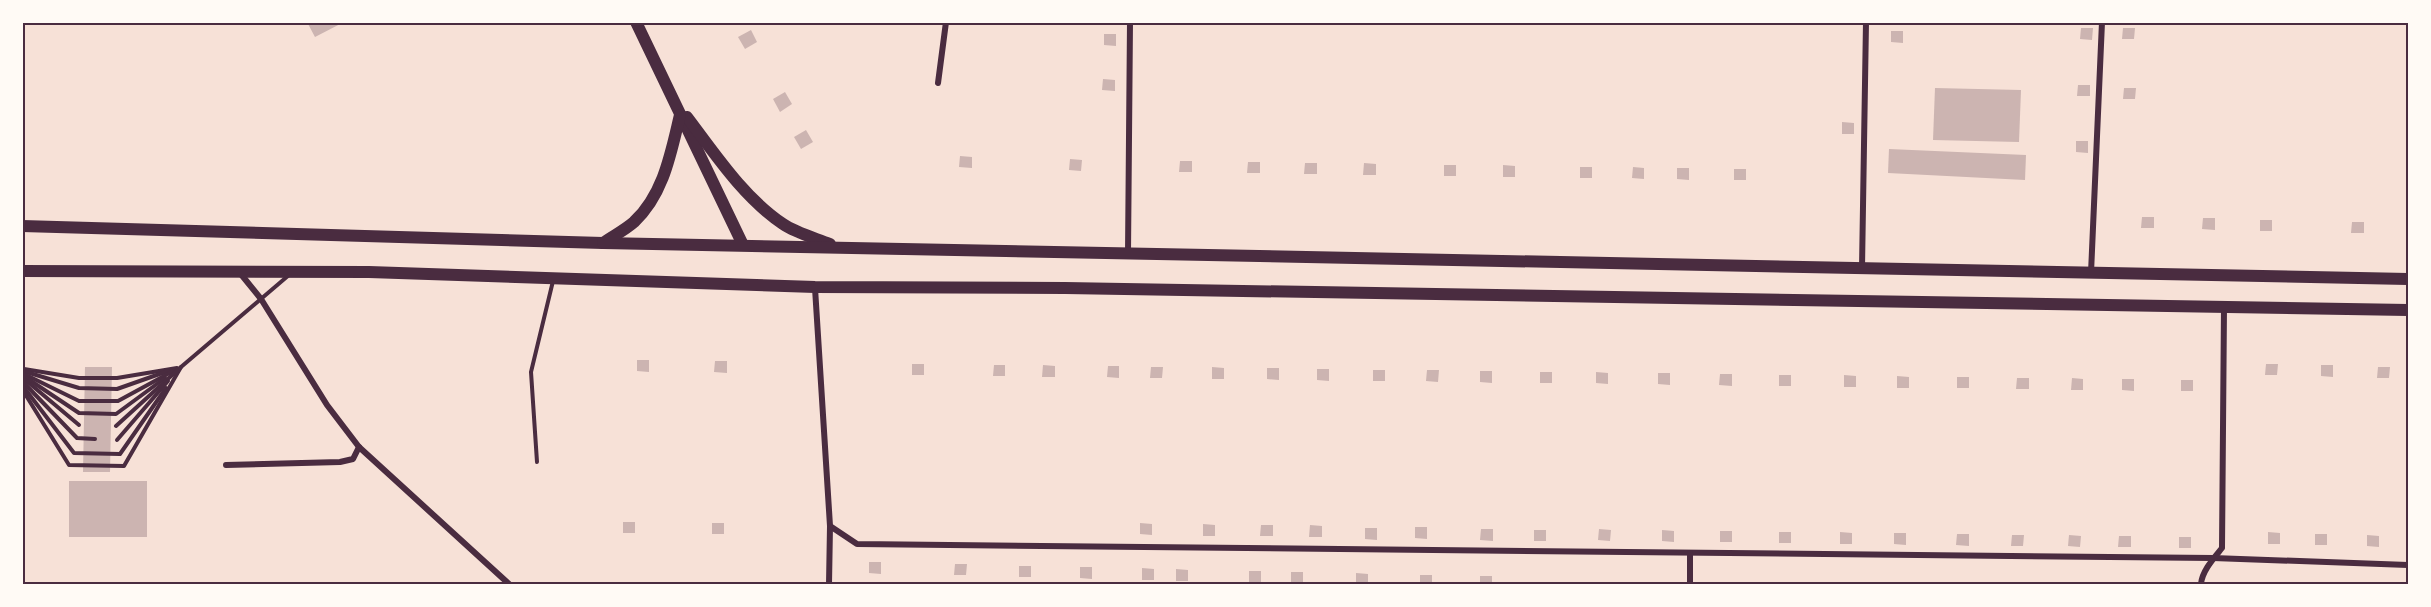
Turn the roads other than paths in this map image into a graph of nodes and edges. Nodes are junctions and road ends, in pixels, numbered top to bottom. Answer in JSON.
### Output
{"nodes":[{"id":1,"x":636,"y":22,"type":"edge"},
{"id":2,"x":946,"y":22,"type":"edge"},
{"id":3,"x":1130,"y":22,"type":"edge"},
{"id":4,"x":1866,"y":22,"type":"edge"},
{"id":5,"x":2102,"y":22,"type":"edge"},
{"id":6,"x":938,"y":83,"type":"dead end"},
{"id":7,"x":672,"y":96,"type":"junction"},
{"id":8,"x":680,"y":115,"type":"junction"},
{"id":9,"x":22,"y":226,"type":"edge"},
{"id":10,"x":603,"y":243,"type":"junction"},
{"id":11,"x":743,"y":245,"type":"junction"},
{"id":12,"x":837,"y":247,"type":"junction"},
{"id":13,"x":1128,"y":253,"type":"junction"},
{"id":14,"x":1862,"y":268,"type":"junction"},
{"id":15,"x":22,"y":271,"type":"edge"},
{"id":16,"x":240,"y":273,"type":"junction"},
{"id":17,"x":291,"y":273,"type":"junction"},
{"id":18,"x":2091,"y":273,"type":"junction"},
{"id":19,"x":554,"y":278,"type":"junction"},
{"id":20,"x":2409,"y":279,"type":"edge"},
{"id":21,"x":815,"y":287,"type":"junction"},
{"id":22,"x":261,"y":298,"type":"junction"},
{"id":23,"x":2224,"y":307,"type":"junction"},
{"id":24,"x":2409,"y":310,"type":"edge"},
{"id":25,"x":180,"y":367,"type":"junction"},
{"id":26,"x":22,"y":377,"type":"edge"},
{"id":27,"x":79,"y":425,"type":"dead end"},
{"id":28,"x":116,"y":426,"type":"dead end"},
{"id":29,"x":95,"y":439,"type":"dead end"},
{"id":30,"x":117,"y":440,"type":"dead end"},
{"id":31,"x":359,"y":447,"type":"junction"},
{"id":32,"x":537,"y":462,"type":"dead end"},
{"id":33,"x":226,"y":465,"type":"dead end"},
{"id":34,"x":830,"y":526,"type":"junction"},
{"id":35,"x":1690,"y":553,"type":"junction"},
{"id":36,"x":2213,"y":558,"type":"junction"},
{"id":37,"x":2409,"y":565,"type":"edge"},
{"id":38,"x":501,"y":581,"type":"edge"},
{"id":39,"x":509,"y":585,"type":"edge"},
{"id":40,"x":829,"y":585,"type":"edge"},
{"id":41,"x":1690,"y":585,"type":"edge"},
{"id":42,"x":2201,"y":585,"type":"edge"}],
"edges":[{"from":1,"to":7,"type":"main road"},
{"from":2,"to":6,"type":"street"},
{"from":3,"to":13,"type":"street"},
{"from":4,"to":14,"type":"street"},
{"from":5,"to":18,"type":"street"},
{"from":7,"to":8,"type":"main road"},
{"from":7,"to":12,"type":"main road"},
{"from":8,"to":10,"type":"main road"},
{"from":8,"to":11,"type":"main road"},
{"from":9,"to":10,"type":"main road"},
{"from":10,"to":11,"type":"main road"},
{"from":11,"to":12,"type":"main road"},
{"from":12,"to":13,"type":"main road"},
{"from":13,"to":14,"type":"main road"},
{"from":14,"to":18,"type":"main road"},
{"from":15,"to":16,"type":"main road"},
{"from":16,"to":17,"type":"main road"},
{"from":16,"to":22,"type":"street"},
{"from":17,"to":19,"type":"main road"},
{"from":17,"to":22,"type":"lane"},
{"from":18,"to":20,"type":"main road"},
{"from":19,"to":21,"type":"main road"},
{"from":19,"to":32,"type":"lane"},
{"from":21,"to":23,"type":"main road"},
{"from":21,"to":34,"type":"street"},
{"from":22,"to":25,"type":"lane"},
{"from":22,"to":31,"type":"street"},
{"from":23,"to":24,"type":"main road"},
{"from":23,"to":36,"type":"street"},
{"from":25,"to":26,"type":"lane"},
{"from":25,"to":26,"type":"lane"},
{"from":25,"to":26,"type":"lane"},
{"from":25,"to":26,"type":"lane"},
{"from":25,"to":26,"type":"lane"},
{"from":25,"to":26,"type":"lane"},
{"from":25,"to":28,"type":"lane"},
{"from":25,"to":30,"type":"lane"},
{"from":26,"to":27,"type":"lane"},
{"from":26,"to":29,"type":"lane"},
{"from":31,"to":33,"type":"street"},
{"from":31,"to":38,"type":"street"},
{"from":34,"to":35,"type":"street"},
{"from":34,"to":40,"type":"street"},
{"from":35,"to":36,"type":"street"},
{"from":35,"to":41,"type":"street"},
{"from":36,"to":37,"type":"street"},
{"from":36,"to":42,"type":"street"},
{"from":38,"to":39,"type":"street"}]}
